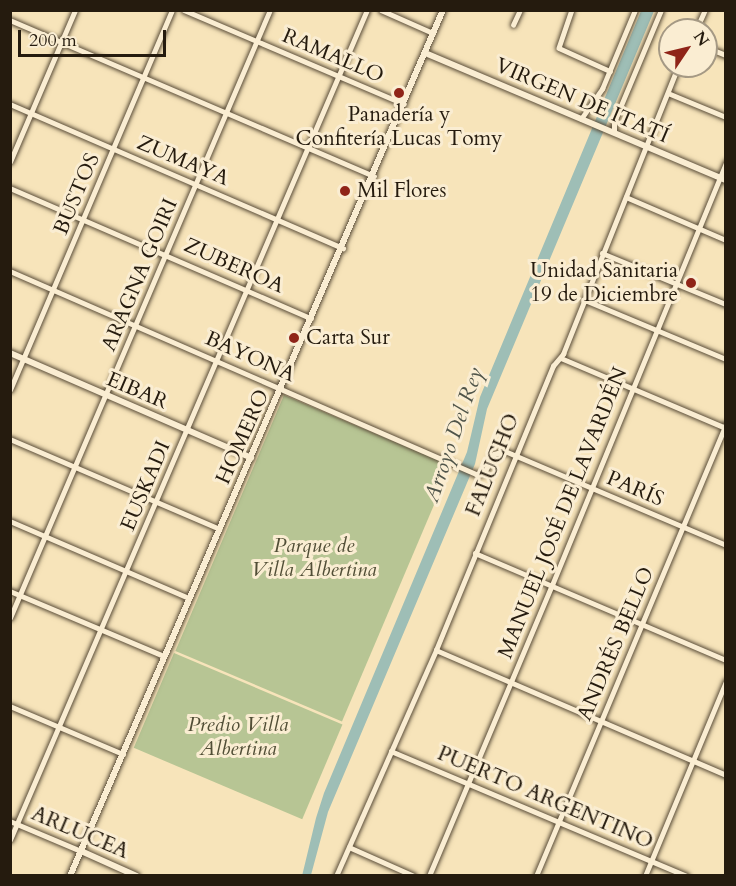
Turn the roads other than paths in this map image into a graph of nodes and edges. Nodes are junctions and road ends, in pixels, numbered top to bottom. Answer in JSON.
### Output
{"nodes":[{"id":1,"x":75,"y":10,"type":"edge"},
{"id":2,"x":172,"y":10,"type":"edge"},
{"id":3,"x":184,"y":10,"type":"edge"},
{"id":4,"x":270,"y":10,"type":"edge"},
{"id":5,"x":367,"y":10,"type":"edge"},
{"id":6,"x":381,"y":10,"type":"edge"},
{"id":7,"x":443,"y":10,"type":"edge"},
{"id":8,"x":520,"y":10,"type":"edge"},
{"id":9,"x":572,"y":10,"type":"edge"},
{"id":10,"x":635,"y":10,"type":"edge"},
{"id":11,"x":661,"y":10,"type":"edge"},
{"id":12,"x":10,"y":20,"type":"edge"},
{"id":13,"x":513,"y":25,"type":"dead end"},
{"id":14,"x":433,"y":33,"type":"junction"},
{"id":15,"x":61,"y":40,"type":"junction"},
{"id":16,"x":257,"y":41,"type":"junction"},
{"id":17,"x":425,"y":53,"type":"junction"},
{"id":18,"x":610,"y":71,"type":"junction"},
{"id":19,"x":338,"y":76,"type":"junction"},
{"id":20,"x":145,"y":77,"type":"junction"},
{"id":21,"x":674,"y":78,"type":"edge"},
{"id":22,"x":668,"y":93,"type":"junction"},
{"id":23,"x":10,"y":104,"type":"edge"},
{"id":24,"x":404,"y":104,"type":"junction"},
{"id":25,"x":32,"y":113,"type":"junction"},
{"id":26,"x":228,"y":113,"type":"junction"},
{"id":27,"x":726,"y":117,"type":"edge"},
{"id":28,"x":583,"y":120,"type":"junction"},
{"id":29,"x":611,"y":131,"type":"junction"},
{"id":30,"x":646,"y":145,"type":"junction"},
{"id":31,"x":309,"y":147,"type":"junction"},
{"id":32,"x":114,"y":149,"type":"junction"},
{"id":33,"x":10,"y":162,"type":"edge"},
{"id":34,"x":726,"y":162,"type":"edge"},
{"id":35,"x":374,"y":176,"type":"junction"},
{"id":36,"x":722,"y":178,"type":"edge"},
{"id":37,"x":197,"y":184,"type":"junction"},
{"id":38,"x":10,"y":188,"type":"edge"},
{"id":39,"x":626,"y":197,"type":"junction"},
{"id":40,"x":83,"y":218,"type":"junction"},
{"id":41,"x":278,"y":219,"type":"junction"},
{"id":42,"x":699,"y":229,"type":"junction"},
{"id":43,"x":726,"y":240,"type":"edge"},
{"id":44,"x":343,"y":248,"type":"junction"},
{"id":45,"x":602,"y":253,"type":"junction"},
{"id":46,"x":166,"y":255,"type":"junction"},
{"id":47,"x":10,"y":271,"type":"edge"},
{"id":48,"x":675,"y":284,"type":"junction"},
{"id":49,"x":53,"y":290,"type":"junction"},
{"id":50,"x":248,"y":290,"type":"junction"},
{"id":51,"x":585,"y":300,"type":"junction"},
{"id":52,"x":726,"y":304,"type":"edge"},
{"id":53,"x":312,"y":318,"type":"junction"},
{"id":54,"x":136,"y":326,"type":"junction"},
{"id":55,"x":656,"y":329,"type":"junction"},
{"id":56,"x":10,"y":353,"type":"edge"},
{"id":57,"x":561,"y":358,"type":"junction"},
{"id":58,"x":24,"y":359,"type":"junction"},
{"id":59,"x":726,"y":359,"type":"edge"},
{"id":60,"x":218,"y":360,"type":"junction"},
{"id":61,"x":632,"y":388,"type":"junction"},
{"id":62,"x":282,"y":389,"type":"junction"},
{"id":63,"x":10,"y":390,"type":"edge"},
{"id":64,"x":105,"y":396,"type":"junction"},
{"id":65,"x":725,"y":427,"type":"edge"},
{"id":66,"x":188,"y":431,"type":"junction"},
{"id":67,"x":10,"y":439,"type":"edge"},
{"id":68,"x":515,"y":455,"type":"junction"},
{"id":69,"x":251,"y":458,"type":"junction"},
{"id":70,"x":74,"y":467,"type":"junction"},
{"id":71,"x":591,"y":489,"type":"junction"},
{"id":72,"x":158,"y":502,"type":"junction"},
{"id":73,"x":10,"y":521,"type":"edge"},
{"id":74,"x":682,"y":528,"type":"junction"},
{"id":75,"x":220,"y":529,"type":"junction"},
{"id":76,"x":45,"y":535,"type":"junction"},
{"id":77,"x":726,"y":545,"type":"edge"},
{"id":78,"x":475,"y":553,"type":"junction"},
{"id":79,"x":127,"y":571,"type":"junction"},
{"id":80,"x":552,"y":585,"type":"junction"},
{"id":81,"x":10,"y":591,"type":"edge"},
{"id":82,"x":20,"y":595,"type":"junction"},
{"id":83,"x":189,"y":598,"type":"junction"},
{"id":84,"x":10,"y":618,"type":"edge"},
{"id":85,"x":642,"y":624,"type":"junction"},
{"id":86,"x":102,"y":629,"type":"junction"},
{"id":87,"x":436,"y":650,"type":"junction"},
{"id":88,"x":164,"y":656,"type":"junction"},
{"id":89,"x":726,"y":660,"type":"edge"},
{"id":90,"x":726,"y":681,"type":"edge"},
{"id":91,"x":510,"y":683,"type":"junction"},
{"id":92,"x":10,"y":706,"type":"edge"},
{"id":93,"x":601,"y":722,"type":"junction"},
{"id":94,"x":60,"y":727,"type":"junction"},
{"id":95,"x":391,"y":751,"type":"junction"},
{"id":96,"x":123,"y":754,"type":"junction"},
{"id":97,"x":693,"y":762,"type":"junction"},
{"id":98,"x":726,"y":775,"type":"edge"},
{"id":99,"x":468,"y":784,"type":"junction"},
{"id":100,"x":10,"y":821,"type":"edge"},
{"id":101,"x":558,"y":822,"type":"junction"},
{"id":102,"x":17,"y":824,"type":"junction"},
{"id":103,"x":10,"y":840,"type":"edge"},
{"id":104,"x":349,"y":847,"type":"junction"},
{"id":105,"x":81,"y":851,"type":"junction"},
{"id":106,"x":651,"y":860,"type":"junction"},
{"id":107,"x":136,"y":875,"type":"edge"},
{"id":108,"x":70,"y":876,"type":"edge"},
{"id":109,"x":336,"y":876,"type":"edge"},
{"id":110,"x":414,"y":876,"type":"edge"},
{"id":111,"x":429,"y":876,"type":"edge"},
{"id":112,"x":536,"y":876,"type":"edge"},
{"id":113,"x":645,"y":876,"type":"edge"},
{"id":114,"x":687,"y":876,"type":"edge"}],
"edges":[{"from":1,"to":15,"type":"street"},
{"from":2,"to":20,"type":"street","name":"BUSTOS"},
{"from":3,"to":16,"type":"street","name":"RAMALLO"},
{"from":4,"to":16,"type":"street","name":"ARAGNA GOIRI"},
{"from":5,"to":19,"type":"street","name":"EUSKADI"},
{"from":6,"to":14,"type":"street"},
{"from":7,"to":14,"type":"main road","name":"HOMERO"},
{"from":8,"to":13,"type":"street"},
{"from":9,"to":18,"type":"street"},
{"from":10,"to":18,"type":"street"},
{"from":11,"to":29,"type":"street"},
{"from":12,"to":15,"type":"street"},
{"from":14,"to":17,"type":"main road","name":"HOMERO"},
{"from":15,"to":20,"type":"street"},
{"from":15,"to":25,"type":"street"},
{"from":16,"to":19,"type":"street","name":"RAMALLO"},
{"from":16,"to":26,"type":"street","name":"ARAGNA GOIRI"},
{"from":17,"to":24,"type":"main road","name":"HOMERO"},
{"from":17,"to":28,"type":"main road","name":"VIRGEN DE ITATÍ"},
{"from":18,"to":28,"type":"street"},
{"from":19,"to":24,"type":"street","name":"RAMALLO"},
{"from":19,"to":31,"type":"street","name":"EUSKADI"},
{"from":20,"to":26,"type":"street"},
{"from":20,"to":32,"type":"street","name":"BUSTOS"},
{"from":21,"to":22,"type":"street","name":"FALUCHO"},
{"from":22,"to":27,"type":"street"},
{"from":22,"to":30,"type":"street","name":"FALUCHO"},
{"from":23,"to":25,"type":"street","name":"ZUMAYA"},
{"from":24,"to":35,"type":"main road","name":"HOMERO"},
{"from":25,"to":32,"type":"street","name":"ZUMAYA"},
{"from":25,"to":33,"type":"street"},
{"from":26,"to":31,"type":"street"},
{"from":26,"to":37,"type":"street","name":"ARAGNA GOIRI"},
{"from":28,"to":29,"type":"main road","name":"VIRGEN DE ITATÍ"},
{"from":29,"to":30,"type":"main road","name":"VIRGEN DE ITATÍ"},
{"from":30,"to":36,"type":"main road","name":"VIRGEN DE ITATÍ"},
{"from":30,"to":39,"type":"street","name":"FALUCHO"},
{"from":31,"to":35,"type":"street"},
{"from":31,"to":41,"type":"street","name":"EUSKADI"},
{"from":32,"to":37,"type":"street","name":"ZUMAYA"},
{"from":32,"to":40,"type":"street","name":"BUSTOS"},
{"from":34,"to":36,"type":"street","name":"MANUEL JOSÉ DE LAVARDÉN"},
{"from":35,"to":44,"type":"main road","name":"HOMERO"},
{"from":36,"to":42,"type":"street","name":"MANUEL JOSÉ DE LAVARDÉN"},
{"from":37,"to":41,"type":"street","name":"ZUMAYA"},
{"from":37,"to":46,"type":"street","name":"ARAGNA GOIRI"},
{"from":38,"to":40,"type":"street","name":"ZUBEROA"},
{"from":39,"to":42,"type":"street"},
{"from":39,"to":45,"type":"street","name":"FALUCHO"},
{"from":40,"to":46,"type":"street","name":"ZUBEROA"},
{"from":40,"to":49,"type":"street","name":"BUSTOS"},
{"from":41,"to":44,"type":"street","name":"ZUMAYA"},
{"from":41,"to":50,"type":"street","name":"EUSKADI"},
{"from":42,"to":43,"type":"street"},
{"from":42,"to":48,"type":"street","name":"MANUEL JOSÉ DE LAVARDÉN"},
{"from":44,"to":53,"type":"main road","name":"HOMERO"},
{"from":45,"to":48,"type":"street"},
{"from":45,"to":51,"type":"street","name":"FALUCHO"},
{"from":46,"to":50,"type":"street","name":"ZUBEROA"},
{"from":46,"to":54,"type":"street","name":"ARAGNA GOIRI"},
{"from":47,"to":49,"type":"street","name":"BAYONA"},
{"from":48,"to":52,"type":"street"},
{"from":48,"to":55,"type":"street","name":"MANUEL JOSÉ DE LAVARDÉN"},
{"from":49,"to":54,"type":"street","name":"BAYONA"},
{"from":49,"to":58,"type":"street","name":"BUSTOS"},
{"from":50,"to":53,"type":"street","name":"ZUBEROA"},
{"from":50,"to":60,"type":"street","name":"EUSKADI"},
{"from":51,"to":55,"type":"street"},
{"from":51,"to":57,"type":"street","name":"FALUCHO"},
{"from":53,"to":62,"type":"main road","name":"HOMERO"},
{"from":54,"to":60,"type":"street","name":"BAYONA"},
{"from":54,"to":64,"type":"street","name":"ARAGNA GOIRI"},
{"from":55,"to":59,"type":"street"},
{"from":55,"to":61,"type":"street","name":"MANUEL JOSÉ DE LAVARDÉN"},
{"from":56,"to":58,"type":"main road","name":"EIBAR"},
{"from":57,"to":61,"type":"street"},
{"from":57,"to":68,"type":"street","name":"FALUCHO"},
{"from":58,"to":63,"type":"street","name":"BUSTOS"},
{"from":58,"to":64,"type":"main road","name":"EIBAR"},
{"from":60,"to":62,"type":"street","name":"BAYONA"},
{"from":60,"to":66,"type":"street","name":"EUSKADI"},
{"from":61,"to":65,"type":"street"},
{"from":61,"to":71,"type":"street","name":"MANUEL JOSÉ DE LAVARDÉN"},
{"from":62,"to":68,"type":"street","name":"BAYONA"},
{"from":62,"to":69,"type":"main road","name":"HOMERO"},
{"from":64,"to":66,"type":"main road","name":"EIBAR"},
{"from":64,"to":70,"type":"street","name":"ARAGNA GOIRI"},
{"from":65,"to":74,"type":"street","name":"ANDRÉS BELLO"},
{"from":66,"to":69,"type":"main road","name":"EIBAR"},
{"from":66,"to":72,"type":"street","name":"EUSKADI"},
{"from":67,"to":70,"type":"street"},
{"from":68,"to":71,"type":"street","name":"PARÍS"},
{"from":68,"to":78,"type":"street","name":"FALUCHO"},
{"from":69,"to":75,"type":"main road","name":"HOMERO"},
{"from":70,"to":72,"type":"street"},
{"from":70,"to":76,"type":"street","name":"ARAGNA GOIRI"},
{"from":71,"to":74,"type":"street","name":"PARÍS"},
{"from":71,"to":80,"type":"street","name":"MANUEL JOSÉ DE LAVARDÉN"},
{"from":72,"to":75,"type":"street"},
{"from":72,"to":79,"type":"street","name":"EUSKADI"},
{"from":73,"to":76,"type":"street"},
{"from":74,"to":77,"type":"street","name":"PARÍS"},
{"from":74,"to":85,"type":"street","name":"ANDRÉS BELLO"},
{"from":75,"to":83,"type":"main road","name":"HOMERO"},
{"from":76,"to":79,"type":"street"},
{"from":76,"to":82,"type":"street","name":"ARAGNA GOIRI"},
{"from":78,"to":80,"type":"street"},
{"from":78,"to":87,"type":"street","name":"FALUCHO"},
{"from":79,"to":83,"type":"street"},
{"from":79,"to":86,"type":"street","name":"EUSKADI"},
{"from":80,"to":85,"type":"street"},
{"from":80,"to":91,"type":"street","name":"MANUEL JOSÉ DE LAVARDÉN"},
{"from":81,"to":82,"type":"street"},
{"from":82,"to":84,"type":"street","name":"ARAGNA GOIRI"},
{"from":82,"to":86,"type":"street"},
{"from":83,"to":88,"type":"main road","name":"HOMERO"},
{"from":85,"to":89,"type":"street"},
{"from":85,"to":93,"type":"street","name":"ANDRÉS BELLO"},
{"from":86,"to":88,"type":"street"},
{"from":86,"to":94,"type":"street","name":"EUSKADI"},
{"from":87,"to":91,"type":"street"},
{"from":87,"to":95,"type":"street","name":"FALUCHO"},
{"from":88,"to":96,"type":"main road","name":"HOMERO"},
{"from":90,"to":97,"type":"street"},
{"from":91,"to":93,"type":"street"},
{"from":91,"to":99,"type":"street","name":"MANUEL JOSÉ DE LAVARDÉN"},
{"from":92,"to":94,"type":"street"},
{"from":93,"to":97,"type":"street"},
{"from":93,"to":101,"type":"street","name":"ANDRÉS BELLO"},
{"from":94,"to":96,"type":"street"},
{"from":94,"to":102,"type":"street","name":"EUSKADI"},
{"from":95,"to":99,"type":"street","name":"PUERTO ARGENTINO"},
{"from":95,"to":104,"type":"street","name":"FALUCHO"},
{"from":96,"to":105,"type":"main road","name":"HOMERO"},
{"from":97,"to":98,"type":"street"},
{"from":97,"to":106,"type":"street"},
{"from":99,"to":101,"type":"street","name":"PUERTO ARGENTINO"},
{"from":99,"to":111,"type":"street","name":"MANUEL JOSÉ DE LAVARDÉN"},
{"from":100,"to":102,"type":"street","name":"ARLUCEA"},
{"from":101,"to":106,"type":"street","name":"PUERTO ARGENTINO"},
{"from":101,"to":112,"type":"street","name":"ANDRÉS BELLO"},
{"from":102,"to":103,"type":"street","name":"EUSKADI"},
{"from":102,"to":105,"type":"street","name":"ARLUCEA"},
{"from":104,"to":109,"type":"street","name":"FALUCHO"},
{"from":104,"to":110,"type":"street"},
{"from":105,"to":107,"type":"main road","name":"ARLUCEA"},
{"from":105,"to":108,"type":"main road","name":"HOMERO"},
{"from":106,"to":113,"type":"street"},
{"from":106,"to":114,"type":"street","name":"PUERTO ARGENTINO"}]}
